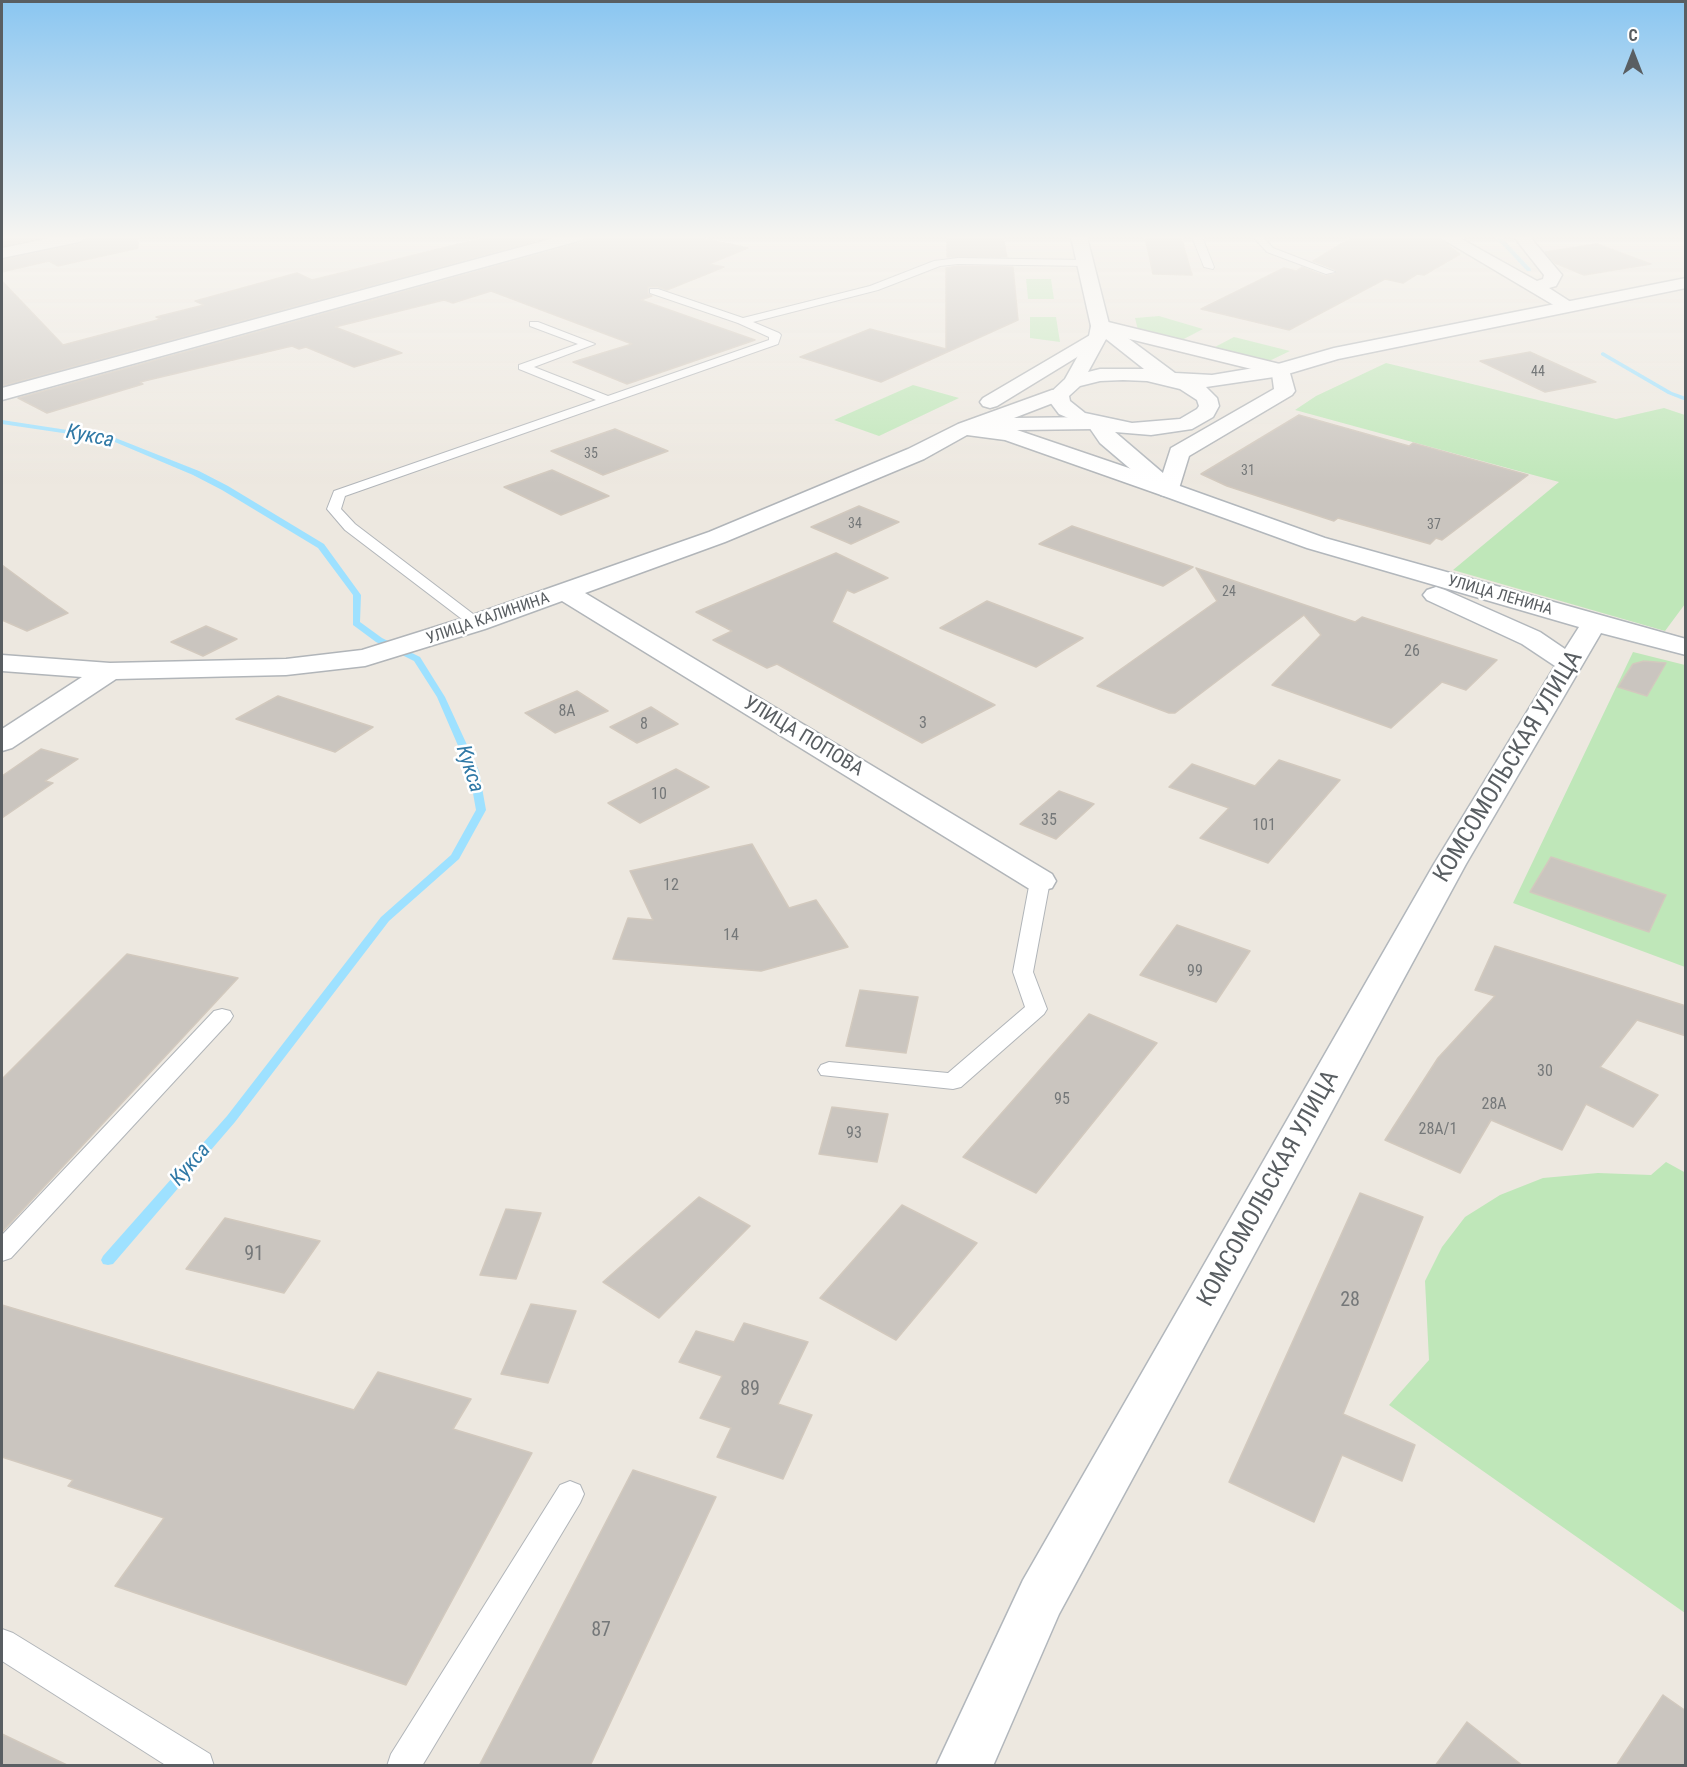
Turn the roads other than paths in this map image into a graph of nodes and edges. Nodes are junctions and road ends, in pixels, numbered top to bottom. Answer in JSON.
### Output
{"nodes":[{"id":1,"x":275,"y":319,"type":"edge"},
{"id":2,"x":737,"y":319,"type":"edge"},
{"id":3,"x":748,"y":319,"type":"edge"},
{"id":4,"x":1097,"y":319,"type":"edge"},
{"id":5,"x":1502,"y":319,"type":"edge"},
{"id":6,"x":742,"y":321,"type":"junction"},
{"id":7,"x":534,"y":324,"type":"dead end"},
{"id":8,"x":1099,"y":331,"type":"junction"},
{"id":9,"x":1281,"y":370,"type":"junction"},
{"id":10,"x":1170,"y":379,"type":"junction"},
{"id":11,"x":1066,"y":388,"type":"junction"},
{"id":12,"x":2,"y":394,"type":"edge"},
{"id":13,"x":607,"y":400,"type":"junction"},
{"id":14,"x":1197,"y":420,"type":"junction"},
{"id":15,"x":1096,"y":423,"type":"junction"},
{"id":16,"x":965,"y":428,"type":"junction"},
{"id":17,"x":1169,"y":490,"type":"junction"},
{"id":18,"x":1316,"y":543,"type":"junction"},
{"id":19,"x":566,"y":592,"type":"junction"},
{"id":20,"x":476,"y":623,"type":"junction"},
{"id":21,"x":1594,"y":623,"type":"junction"},
{"id":22,"x":1686,"y":647,"type":"edge"},
{"id":23,"x":2,"y":663,"type":"edge"},
{"id":24,"x":1570,"y":664,"type":"junction"},
{"id":25,"x":110,"y":671,"type":"junction"},
{"id":26,"x":2,"y":742,"type":"edge"},
{"id":27,"x":1041,"y":881,"type":"joint"},
{"id":28,"x":222,"y":1016,"type":"dead end"},
{"id":29,"x":829,"y":1070,"type":"dead end"},
{"id":30,"x":2,"y":1251,"type":"edge"},
{"id":31,"x":570,"y":1494,"type":"dead end"},
{"id":32,"x":2,"y":1644,"type":"edge"},
{"id":33,"x":198,"y":1766,"type":"edge"},
{"id":34,"x":402,"y":1766,"type":"edge"},
{"id":35,"x":964,"y":1766,"type":"edge"}],
"edges":[{"from":1,"to":12,"type":"street"},
{"from":2,"to":6,"type":"lane"},
{"from":3,"to":6,"type":"lane"},
{"from":4,"to":8,"type":"street"},
{"from":5,"to":9,"type":"street"},
{"from":6,"to":13,"type":"lane"},
{"from":7,"to":13,"type":"lane"},
{"from":8,"to":9,"type":"street"},
{"from":8,"to":10,"type":"street"},
{"from":8,"to":11,"type":"street"},
{"from":8,"to":16,"type":"street","name":"УЛИЦА КАЛИНИНА"},
{"from":9,"to":10,"type":"street"},
{"from":9,"to":14,"type":"street"},
{"from":9,"to":17,"type":"street"},
{"from":10,"to":11,"type":"street","name":"УЛИЦА КАЛИНИНА"},
{"from":10,"to":14,"type":"street"},
{"from":11,"to":15,"type":"street"},
{"from":11,"to":16,"type":"street","name":"УЛИЦА КАЛИНИНА"},
{"from":13,"to":20,"type":"lane"},
{"from":14,"to":15,"type":"street"},
{"from":14,"to":17,"type":"street"},
{"from":15,"to":16,"type":"street","name":"УЛИЦА КАЛИНИНА"},
{"from":15,"to":17,"type":"street","name":"УЛИЦА ЛЕНИНА"},
{"from":16,"to":17,"type":"street","name":"УЛИЦА ЛЕНИНА"},
{"from":16,"to":19,"type":"street","name":"УЛИЦА КАЛИНИНА"},
{"from":17,"to":18,"type":"street","name":"УЛИЦА ЛЕНИНА"},
{"from":18,"to":21,"type":"street","name":"УЛИЦА ЛЕНИНА"},
{"from":18,"to":24,"type":"street","name":"УЛИЦА ЛЕНИНА"},
{"from":19,"to":20,"type":"street","name":"УЛИЦА КАЛИНИНА"},
{"from":19,"to":27,"type":"street","name":"УЛИЦА ПОПОВА"},
{"from":20,"to":25,"type":"street","name":"УЛИЦА КАЛИНИНА"},
{"from":21,"to":22,"type":"street","name":"УЛИЦА ЛЕНИНА"},
{"from":21,"to":24,"type":"street","name":"КОМСОМОЛЬСКАЯ УЛИЦА"},
{"from":23,"to":25,"type":"street","name":"УЛИЦА КАЛИНИНА"},
{"from":24,"to":35,"type":"street","name":"КОМСОМОЛЬСКАЯ УЛИЦА"},
{"from":25,"to":26,"type":"street"},
{"from":27,"to":29,"type":"lane"},
{"from":28,"to":30,"type":"lane"},
{"from":31,"to":34,"type":"lane"},
{"from":32,"to":33,"type":"lane"}]}
